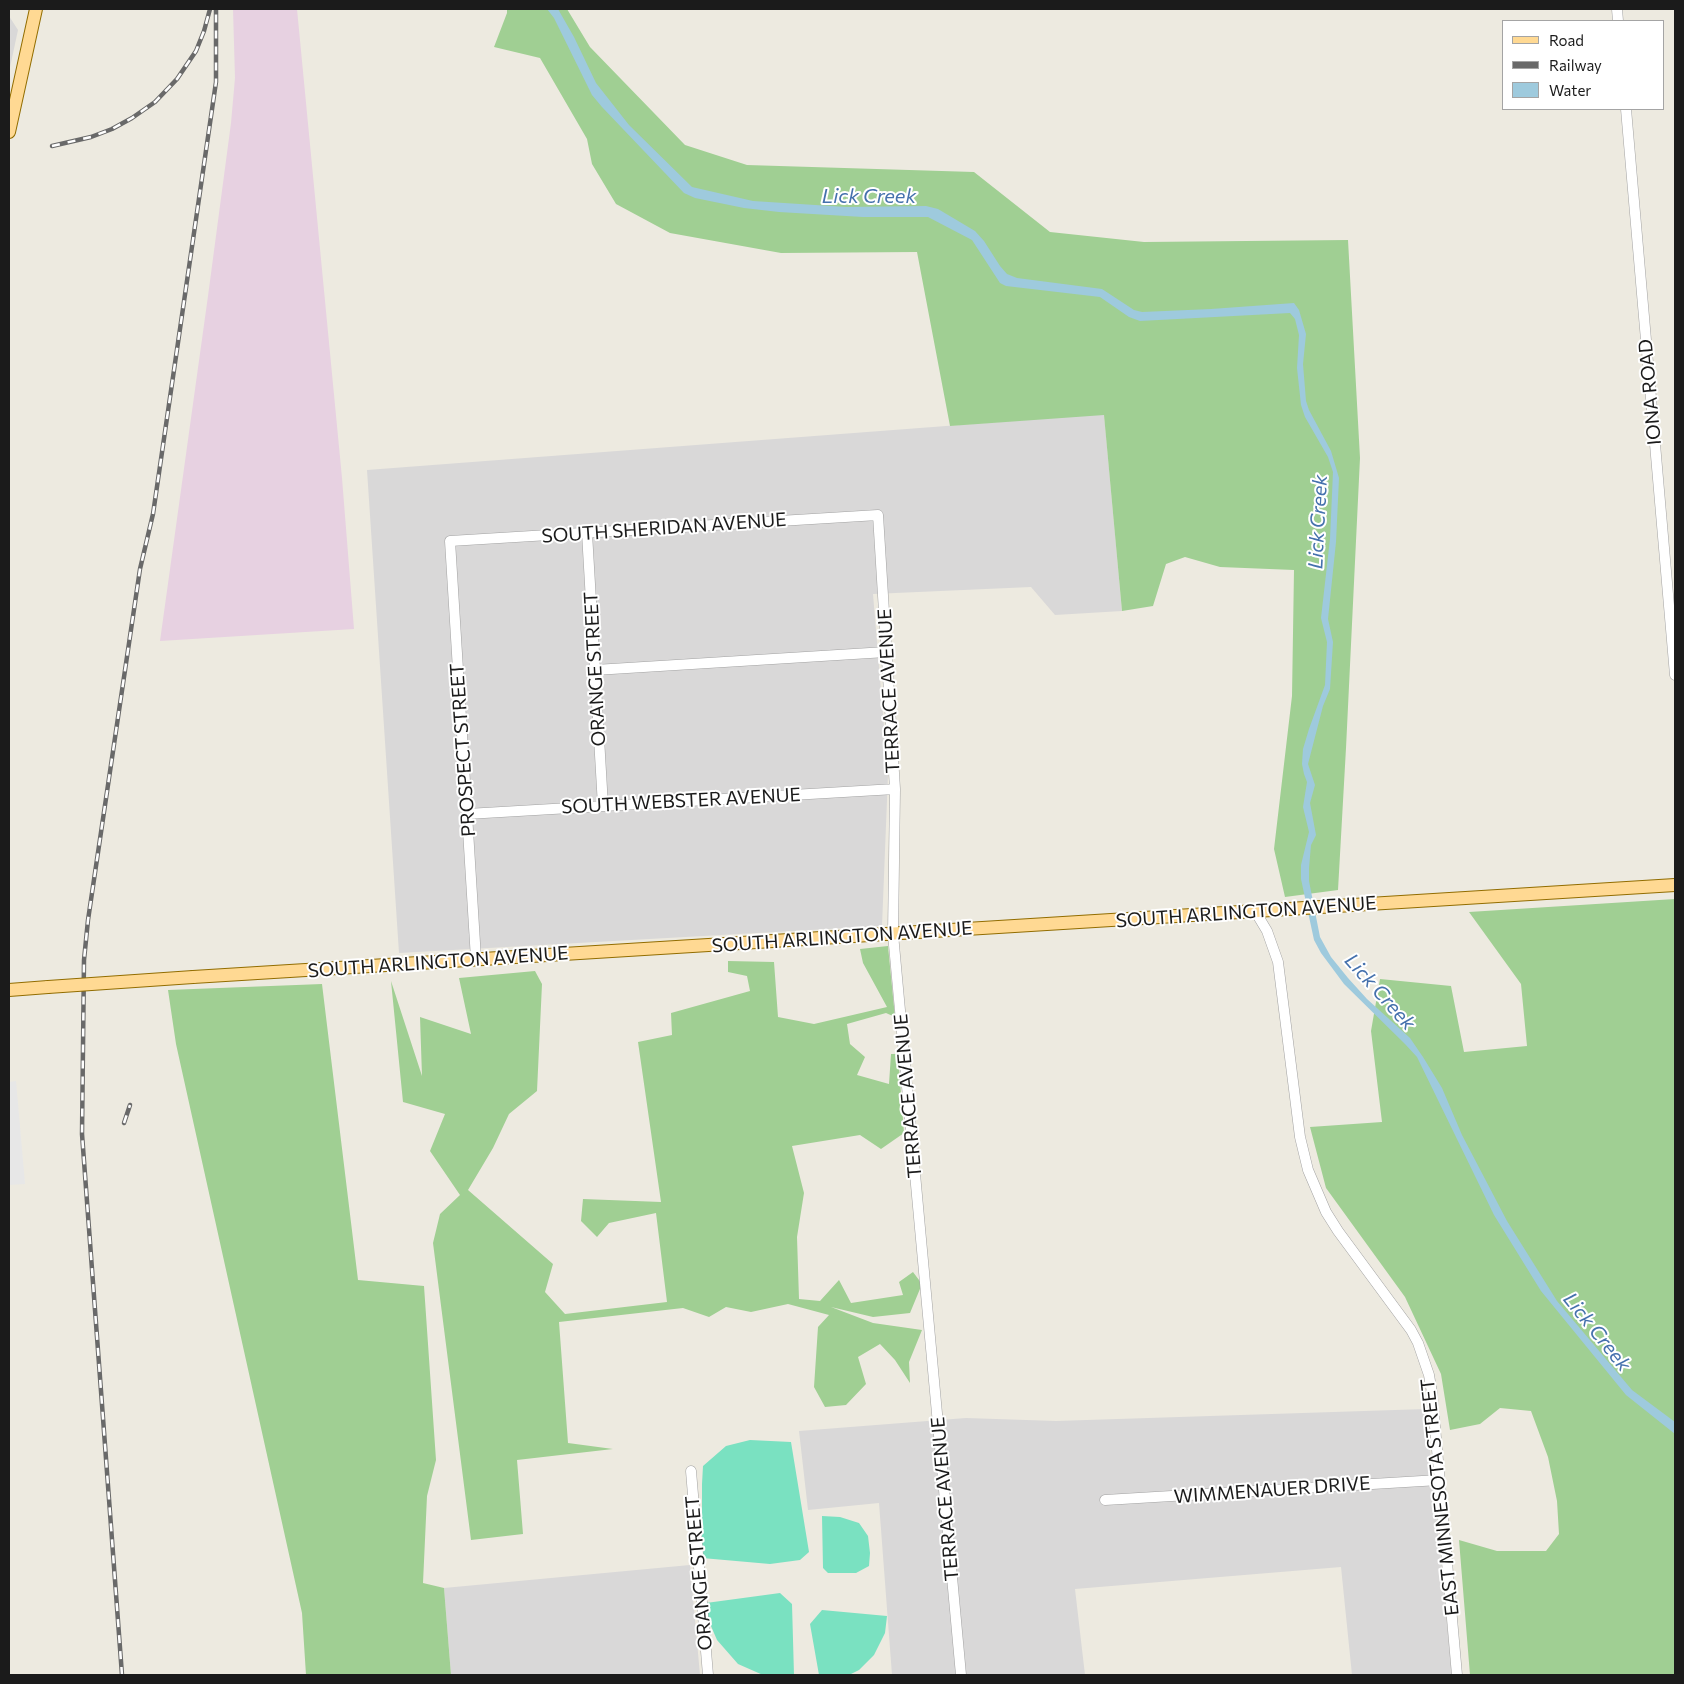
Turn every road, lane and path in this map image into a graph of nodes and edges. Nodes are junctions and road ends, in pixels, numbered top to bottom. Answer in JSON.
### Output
{"nodes":[{"id":1,"x":36,"y":9,"type":"edge"},
{"id":2,"x":1626,"y":110,"type":"edge"},
{"id":3,"x":9,"y":132,"type":"edge"},
{"id":4,"x":878,"y":515,"type":"joint"},
{"id":5,"x":587,"y":533,"type":"junction"},
{"id":6,"x":450,"y":541,"type":"joint"},
{"id":7,"x":886,"y":652,"type":"junction"},
{"id":8,"x":595,"y":670,"type":"junction"},
{"id":9,"x":1675,"y":675,"type":"edge"},
{"id":10,"x":894,"y":789,"type":"junction"},
{"id":11,"x":603,"y":806,"type":"junction"},
{"id":12,"x":467,"y":814,"type":"junction"},
{"id":13,"x":1675,"y":885,"type":"edge"},
{"id":14,"x":1255,"y":911,"type":"junction"},
{"id":15,"x":893,"y":934,"type":"junction"},
{"id":16,"x":476,"y":959,"type":"junction"},
{"id":17,"x":9,"y":990,"type":"edge"},
{"id":18,"x":691,"y":1471,"type":"dead end"},
{"id":19,"x":1439,"y":1480,"type":"junction"},
{"id":20,"x":1105,"y":1500,"type":"dead end"},
{"id":21,"x":708,"y":1675,"type":"edge"},
{"id":22,"x":961,"y":1675,"type":"edge"},
{"id":23,"x":1457,"y":1675,"type":"edge"}],
"edges":[{"from":1,"to":3,"type":"main road"},
{"from":2,"to":9,"type":"street","name":"IONA ROAD"},
{"from":4,"to":5,"type":"street","name":"SOUTH SHERIDAN AVENUE"},
{"from":4,"to":7,"type":"street","name":"TERRACE AVENUE"},
{"from":5,"to":6,"type":"street","name":"SOUTH SHERIDAN AVENUE"},
{"from":5,"to":8,"type":"street","name":"ORANGE STREET"},
{"from":6,"to":12,"type":"street","name":"PROSPECT STREET"},
{"from":7,"to":8,"type":"street"},
{"from":7,"to":10,"type":"street","name":"TERRACE AVENUE"},
{"from":8,"to":11,"type":"street","name":"ORANGE STREET"},
{"from":10,"to":11,"type":"street","name":"SOUTH WEBSTER AVENUE"},
{"from":10,"to":15,"type":"street","name":"TERRACE AVENUE"},
{"from":11,"to":12,"type":"street","name":"SOUTH WEBSTER AVENUE"},
{"from":12,"to":16,"type":"street","name":"PROSPECT STREET"},
{"from":13,"to":14,"type":"main road","name":"SOUTH ARLINGTON AVENUE"},
{"from":14,"to":15,"type":"main road","name":"SOUTH ARLINGTON AVENUE"},
{"from":14,"to":19,"type":"street","name":"EAST MINNESOTA STREET"},
{"from":15,"to":16,"type":"main road","name":"SOUTH ARLINGTON AVENUE"},
{"from":15,"to":22,"type":"street","name":"TERRACE AVENUE"},
{"from":16,"to":17,"type":"main road","name":"SOUTH ARLINGTON AVENUE","bridge":true},
{"from":18,"to":21,"type":"street","name":"ORANGE STREET"},
{"from":19,"to":20,"type":"street","name":"WIMMENAUER DRIVE"},
{"from":19,"to":23,"type":"street","name":"EAST MINNESOTA STREET"}]}
